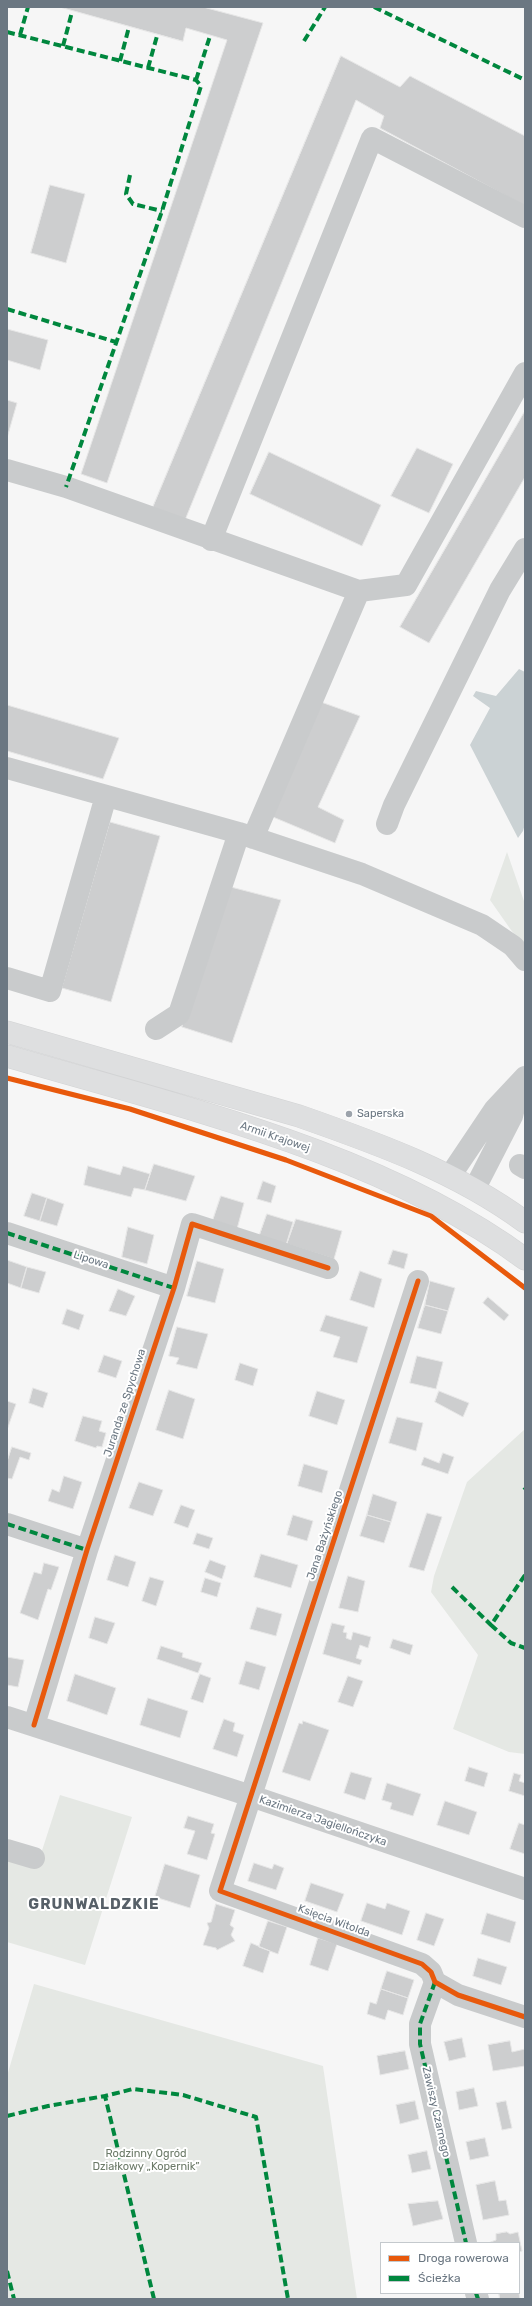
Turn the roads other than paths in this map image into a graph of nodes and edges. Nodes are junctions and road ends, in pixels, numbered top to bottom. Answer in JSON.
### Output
{"nodes":[{"id":1,"x":525,"y":217,"type":"edge"},
{"id":2,"x":525,"y":373,"type":"edge"},
{"id":3,"x":7,"y":470,"type":"edge"},
{"id":4,"x":211,"y":540,"type":"junction"},
{"id":5,"x":525,"y":549,"type":"edge"},
{"id":6,"x":359,"y":591,"type":"junction"},
{"id":7,"x":7,"y":768,"type":"edge"},
{"id":8,"x":106,"y":796,"type":"junction"},
{"id":9,"x":387,"y":824,"type":"dead end"},
{"id":10,"x":246,"y":835,"type":"junction"},
{"id":11,"x":525,"y":960,"type":"edge"},
{"id":12,"x":7,"y":978,"type":"edge"},
{"id":13,"x":156,"y":1029,"type":"dead end"},
{"id":14,"x":7,"y":1032,"type":"edge"},
{"id":15,"x":7,"y":1056,"type":"edge"},
{"id":16,"x":523,"y":1082,"type":"edge"},
{"id":17,"x":450,"y":1176,"type":"junction"},
{"id":18,"x":475,"y":1188,"type":"junction"},
{"id":19,"x":447,"y":1210,"type":"junction"},
{"id":20,"x":525,"y":1222,"type":"edge"},
{"id":21,"x":7,"y":1233,"type":"edge"},
{"id":22,"x":525,"y":1259,"type":"edge"},
{"id":23,"x":328,"y":1268,"type":"dead end"},
{"id":24,"x":418,"y":1281,"type":"dead end"},
{"id":25,"x":174,"y":1288,"type":"junction"},
{"id":26,"x":7,"y":1524,"type":"edge"},
{"id":27,"x":87,"y":1550,"type":"junction"},
{"id":28,"x":7,"y":1718,"type":"edge"},
{"id":29,"x":34,"y":1725,"type":"junction"},
{"id":30,"x":251,"y":1796,"type":"junction"},
{"id":31,"x":7,"y":1850,"type":"edge"},
{"id":32,"x":34,"y":1858,"type":"dead end"},
{"id":33,"x":525,"y":1889,"type":"edge"},
{"id":34,"x":435,"y":1982,"type":"junction"},
{"id":35,"x":525,"y":2017,"type":"edge"},
{"id":36,"x":466,"y":2242,"type":"edge"}],
"edges":[{"from":1,"to":4,"type":"street"},
{"from":2,"to":6,"type":"street"},
{"from":3,"to":4,"type":"street"},
{"from":4,"to":6,"type":"street"},
{"from":5,"to":9,"type":"street"},
{"from":6,"to":10,"type":"street"},
{"from":7,"to":8,"type":"street"},
{"from":8,"to":10,"type":"street"},
{"from":8,"to":12,"type":"street"},
{"from":10,"to":11,"type":"street"},
{"from":10,"to":13,"type":"street"},
{"from":14,"to":17,"type":"main road"},
{"from":15,"to":19,"type":"main road","name":"Armii Krajowej"},
{"from":16,"to":17,"type":"street"},
{"from":16,"to":18,"type":"street"},
{"from":17,"to":18,"type":"main road"},
{"from":17,"to":19,"type":"main road"},
{"from":18,"to":19,"type":"main road"},
{"from":18,"to":20,"type":"main road"},
{"from":19,"to":22,"type":"main road","name":"Armii Krajowej"},
{"from":21,"to":25,"type":"street","name":"Lipowa"},
{"from":23,"to":25,"type":"street","name":"Juranda ze Spychowa"},
{"from":24,"to":30,"type":"street","name":"Jana Bażyńskiego"},
{"from":25,"to":27,"type":"street","name":"Juranda ze Spychowa"},
{"from":26,"to":27,"type":"street"},
{"from":27,"to":29,"type":"street","name":"Juranda ze Spychowa"},
{"from":28,"to":29,"type":"street","name":"Kazimierza Jagiellończyka"},
{"from":29,"to":30,"type":"street","name":"Kazimierza Jagiellończyka"},
{"from":30,"to":33,"type":"street","name":"Kazimierza Jagiellończyka"},
{"from":30,"to":34,"type":"street","name":"Księcia Witolda"},
{"from":31,"to":32,"type":"street"},
{"from":34,"to":35,"type":"street","name":"Księcia Witolda"},
{"from":34,"to":36,"type":"street","name":"Zawiszy Czarnego"}]}
